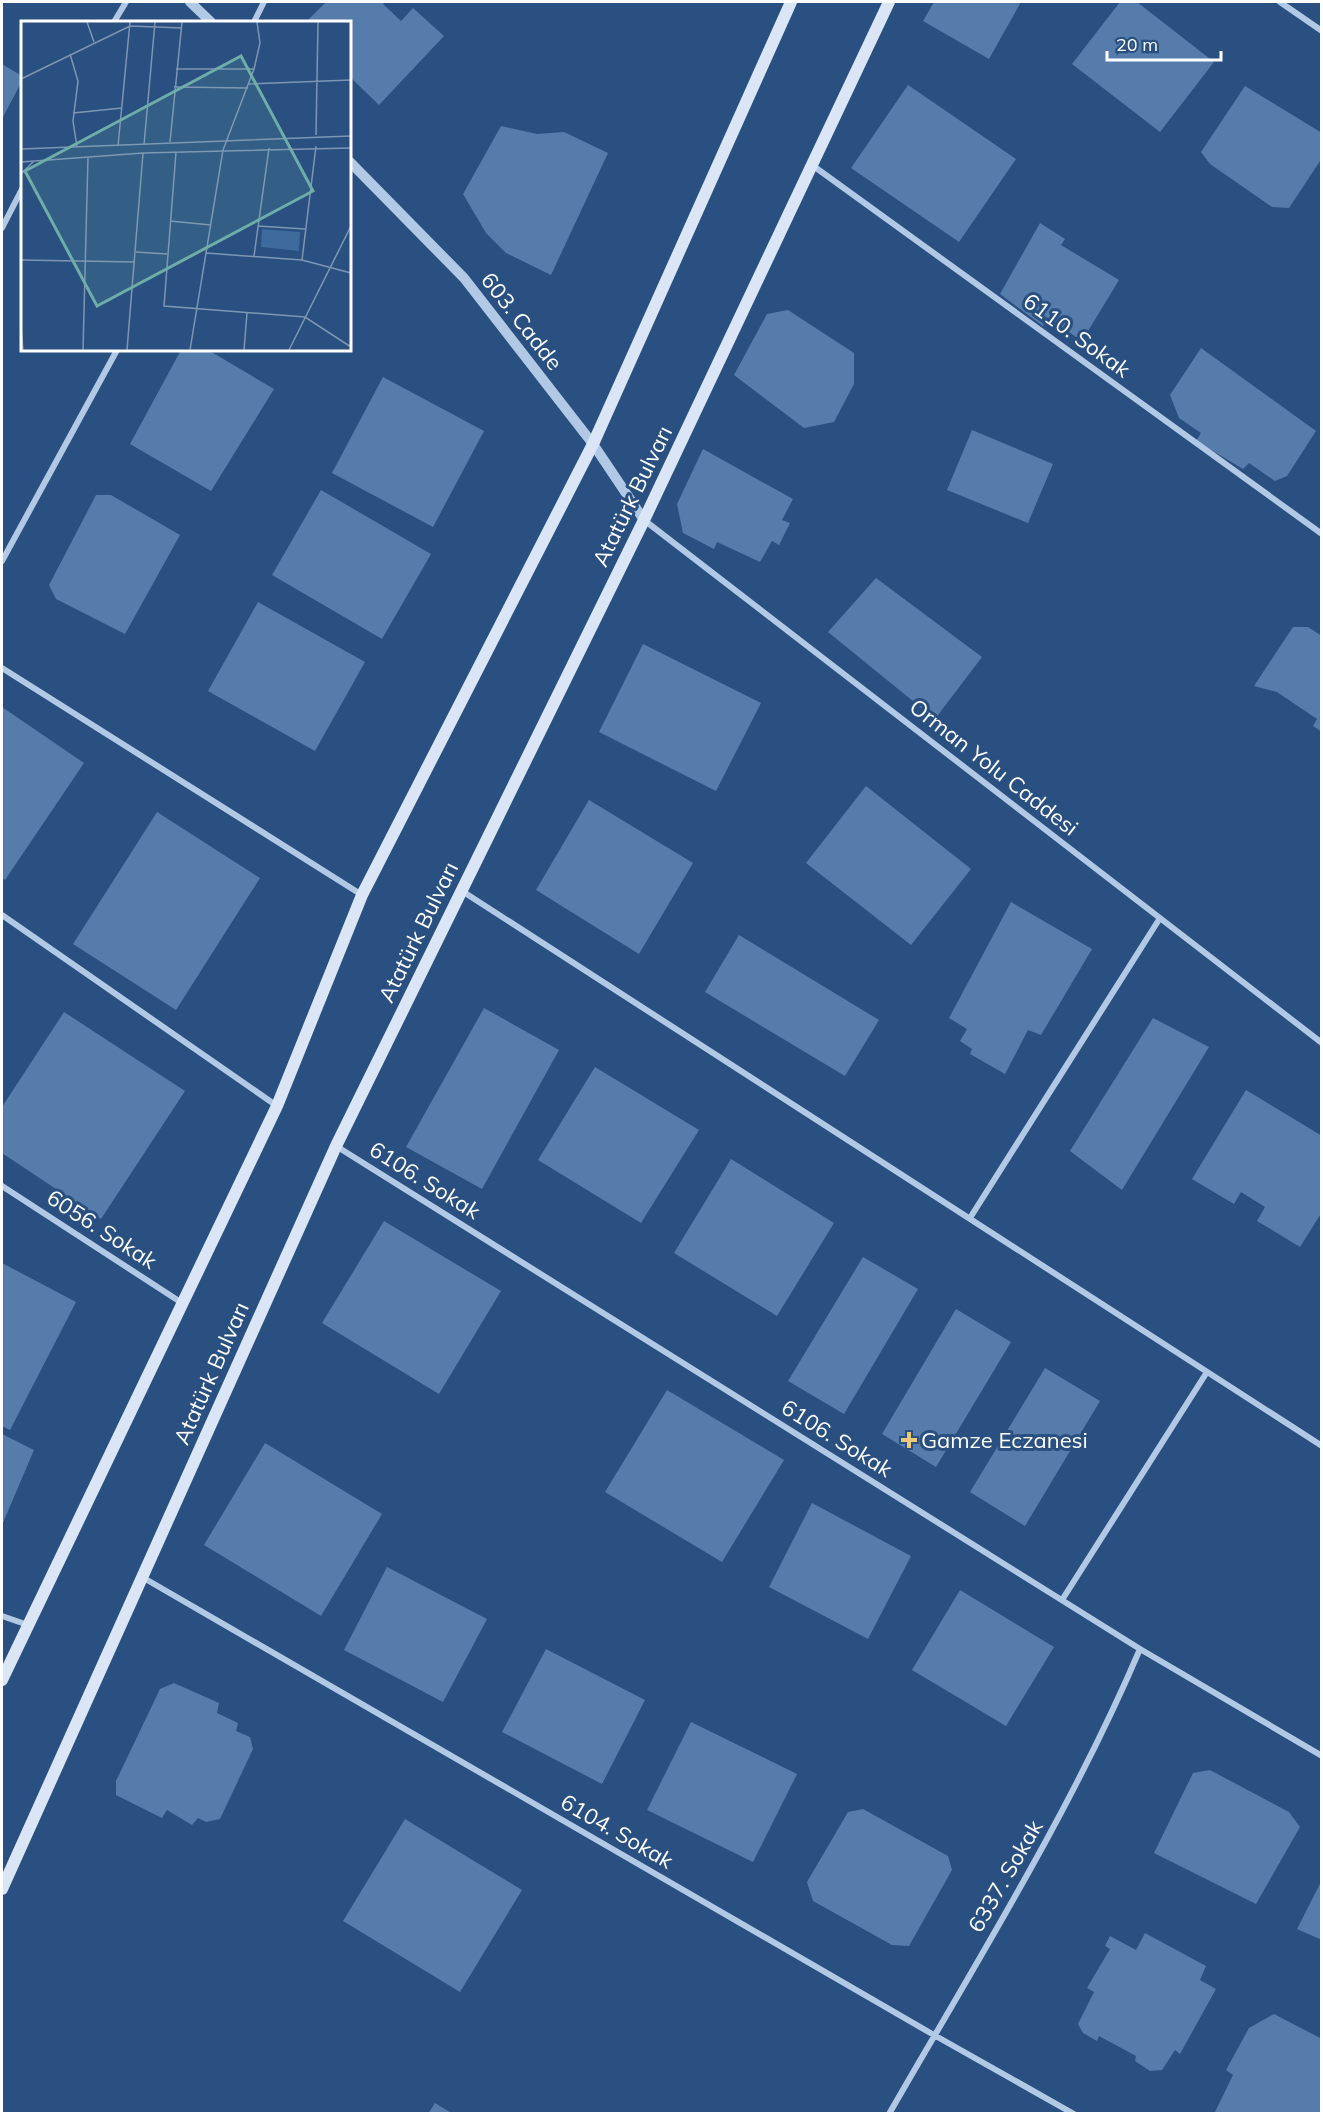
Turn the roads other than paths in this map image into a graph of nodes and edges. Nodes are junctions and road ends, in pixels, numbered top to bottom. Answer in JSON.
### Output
{"nodes":[{"id":1,"x":126,"y":2,"type":"edge"},
{"id":2,"x":190,"y":2,"type":"edge"},
{"id":3,"x":264,"y":2,"type":"edge"},
{"id":4,"x":791,"y":2,"type":"edge"},
{"id":5,"x":889,"y":2,"type":"edge"},
{"id":6,"x":1280,"y":2,"type":"edge"},
{"id":7,"x":115,"y":21,"type":"edge"},
{"id":8,"x":210,"y":21,"type":"edge"},
{"id":9,"x":254,"y":21,"type":"edge"},
{"id":10,"x":1322,"y":31,"type":"edge"},
{"id":11,"x":351,"y":163,"type":"edge"},
{"id":12,"x":812,"y":165,"type":"junction"},
{"id":13,"x":21,"y":191,"type":"edge"},
{"id":14,"x":2,"y":228,"type":"edge"},
{"id":15,"x":116,"y":351,"type":"edge"},
{"id":16,"x":594,"y":444,"type":"junction"},
{"id":17,"x":644,"y":520,"type":"junction"},
{"id":18,"x":1322,"y":534,"type":"edge"},
{"id":19,"x":2,"y":561,"type":"edge"},
{"id":20,"x":2,"y":668,"type":"edge"},
{"id":21,"x":462,"y":891,"type":"junction"},
{"id":22,"x":362,"y":895,"type":"junction"},
{"id":23,"x":2,"y":915,"type":"edge"},
{"id":24,"x":1160,"y":918,"type":"junction"},
{"id":25,"x":1322,"y":1043,"type":"edge"},
{"id":26,"x":277,"y":1106,"type":"junction"},
{"id":27,"x":336,"y":1146,"type":"junction"},
{"id":28,"x":2,"y":1186,"type":"edge"},
{"id":29,"x":970,"y":1218,"type":"junction"},
{"id":30,"x":182,"y":1303,"type":"junction"},
{"id":31,"x":1207,"y":1372,"type":"junction"},
{"id":32,"x":1322,"y":1446,"type":"edge"},
{"id":33,"x":142,"y":1577,"type":"junction"},
{"id":34,"x":1062,"y":1600,"type":"junction"},
{"id":35,"x":2,"y":1616,"type":"edge"},
{"id":36,"x":28,"y":1625,"type":"junction"},
{"id":37,"x":1140,"y":1649,"type":"junction"},
{"id":38,"x":2,"y":1680,"type":"edge"},
{"id":39,"x":1322,"y":1756,"type":"edge"},
{"id":40,"x":2,"y":1889,"type":"edge"},
{"id":41,"x":934,"y":2036,"type":"junction"},
{"id":42,"x":889,"y":2114,"type":"edge"},
{"id":43,"x":1074,"y":2114,"type":"edge"}],
"edges":[{"from":1,"to":7,"type":"street"},
{"from":2,"to":8,"type":"street"},
{"from":3,"to":9,"type":"street"},
{"from":4,"to":16,"type":"main road"},
{"from":5,"to":12,"type":"main road","name":"Atatürk Bulvarı"},
{"from":6,"to":10,"type":"street"},
{"from":11,"to":16,"type":"street","name":"603. Cadde"},
{"from":12,"to":17,"type":"main road","name":"Atatürk Bulvarı"},
{"from":12,"to":18,"type":"street","name":"6110. Sokak"},
{"from":13,"to":14,"type":"street"},
{"from":15,"to":19,"type":"street"},
{"from":16,"to":17,"type":"street","name":"603. Cadde"},
{"from":16,"to":22,"type":"main road"},
{"from":17,"to":21,"type":"main road","name":"Atatürk Bulvarı"},
{"from":17,"to":24,"type":"street","name":"Orman Yolu Caddesi"},
{"from":20,"to":22,"type":"street"},
{"from":21,"to":27,"type":"main road","name":"Atatürk Bulvarı"},
{"from":21,"to":29,"type":"street"},
{"from":22,"to":26,"type":"main road"},
{"from":23,"to":26,"type":"street"},
{"from":24,"to":25,"type":"street","name":"Orman Yolu Caddesi"},
{"from":24,"to":29,"type":"street"},
{"from":26,"to":30,"type":"main road"},
{"from":27,"to":33,"type":"main road","name":"Atatürk Bulvarı"},
{"from":27,"to":34,"type":"street","name":"6106. Sokak"},
{"from":28,"to":30,"type":"street","name":"6056. Sokak"},
{"from":29,"to":31,"type":"street"},
{"from":30,"to":36,"type":"main road"},
{"from":31,"to":32,"type":"street"},
{"from":31,"to":34,"type":"street"},
{"from":33,"to":40,"type":"main road","name":"Atatürk Bulvarı"},
{"from":33,"to":41,"type":"street","name":"6104. Sokak"},
{"from":34,"to":37,"type":"street","name":"6106. Sokak"},
{"from":35,"to":36,"type":"street"},
{"from":36,"to":38,"type":"main road"},
{"from":37,"to":39,"type":"street","name":"6106. Sokak"},
{"from":37,"to":41,"type":"street","name":"6337. Sokak"},
{"from":41,"to":42,"type":"street","name":"6337. Sokak"},
{"from":41,"to":43,"type":"street","name":"6104. Sokak"}]}
